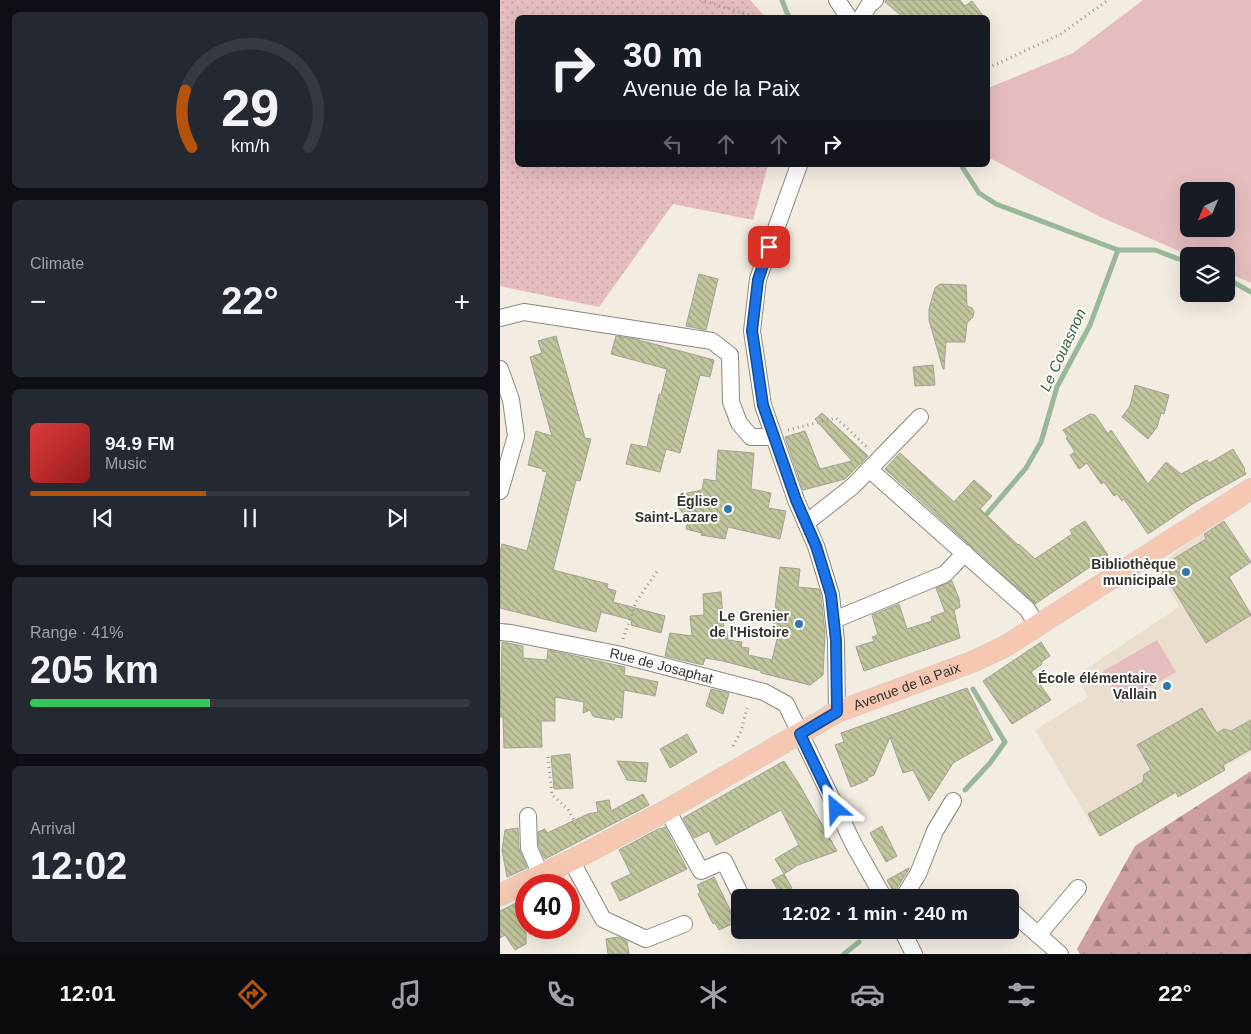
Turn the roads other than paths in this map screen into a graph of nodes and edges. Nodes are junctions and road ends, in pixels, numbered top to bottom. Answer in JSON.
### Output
{"nodes":[{"id":1,"x":837,"y":0,"type":"edge"},
{"id":2,"x":875,"y":0,"type":"edge"},
{"id":3,"x":846,"y":15,"type":"edge"},
{"id":4,"x":863,"y":15,"type":"edge"},
{"id":5,"x":798,"y":167,"type":"edge"},
{"id":6,"x":500,"y":318,"type":"edge"},
{"id":7,"x":500,"y":369,"type":"edge"},
{"id":8,"x":920,"y":417,"type":"dead end"},
{"id":9,"x":780,"y":434,"type":"junction"},
{"id":10,"x":874,"y":464,"type":"junction"},
{"id":11,"x":1251,"y":489,"type":"edge"},
{"id":12,"x":500,"y":491,"type":"edge"},
{"id":13,"x":806,"y":523,"type":"junction"},
{"id":14,"x":965,"y":553,"type":"junction"},
{"id":15,"x":834,"y":620,"type":"junction"},
{"id":16,"x":1038,"y":626,"type":"junction"},
{"id":17,"x":500,"y":632,"type":"edge"},
{"id":18,"x":837,"y":712,"type":"junction"},
{"id":19,"x":800,"y":734,"type":"junction"},
{"id":20,"x":952,"y":801,"type":"dead end"},
{"id":21,"x":667,"y":810,"type":"junction"},
{"id":22,"x":528,"y":816,"type":"dead end"},
{"id":23,"x":580,"y":856,"type":"junction"},
{"id":24,"x":541,"y":874,"type":"edge"},
{"id":25,"x":543,"y":874,"type":"edge"},
{"id":26,"x":515,"y":888,"type":"edge"},
{"id":27,"x":1078,"y":888,"type":"dead end"},
{"id":28,"x":738,"y":889,"type":"edge"},
{"id":29,"x":879,"y":889,"type":"edge"},
{"id":30,"x":909,"y":889,"type":"edge"},
{"id":31,"x":500,"y":895,"type":"edge"},
{"id":32,"x":1019,"y":918,"type":"edge"},
{"id":33,"x":684,"y":924,"type":"dead end"},
{"id":34,"x":1038,"y":935,"type":"junction"},
{"id":35,"x":906,"y":939,"type":"edge"},
{"id":36,"x":914,"y":954,"type":"edge"},
{"id":37,"x":1060,"y":954,"type":"edge"}],
"edges":[{"from":1,"to":3,"type":"street"},
{"from":2,"to":4,"type":"street"},
{"from":5,"to":9,"type":"street"},
{"from":6,"to":9,"type":"street"},
{"from":7,"to":12,"type":"street"},
{"from":8,"to":10,"type":"street"},
{"from":9,"to":13,"type":"street"},
{"from":10,"to":13,"type":"street"},
{"from":10,"to":14,"type":"street"},
{"from":11,"to":16,"type":"main road","name":"Avenue de la Paix"},
{"from":13,"to":15,"type":"street"},
{"from":14,"to":15,"type":"street"},
{"from":14,"to":16,"type":"street"},
{"from":15,"to":18,"type":"street"},
{"from":16,"to":18,"type":"main road","name":"Avenue de la Paix"},
{"from":17,"to":19,"type":"street","name":"Rue de Josaphat"},
{"from":18,"to":19,"type":"main road","name":"Avenue de la Paix"},
{"from":19,"to":21,"type":"main road","name":"Avenue de la Paix"},
{"from":19,"to":29,"type":"street","name":"Rue de Josaphat"},
{"from":20,"to":30,"type":"street"},
{"from":21,"to":23,"type":"main road","name":"Avenue de la Paix"},
{"from":21,"to":28,"type":"street"},
{"from":22,"to":24,"type":"street"},
{"from":23,"to":25,"type":"main road","name":"Avenue de la Paix"},
{"from":23,"to":33,"type":"street"},
{"from":26,"to":31,"type":"main road","name":"Avenue de la Paix"},
{"from":27,"to":34,"type":"street"},
{"from":32,"to":34,"type":"street"},
{"from":34,"to":37,"type":"street"},
{"from":35,"to":36,"type":"street"}]}
